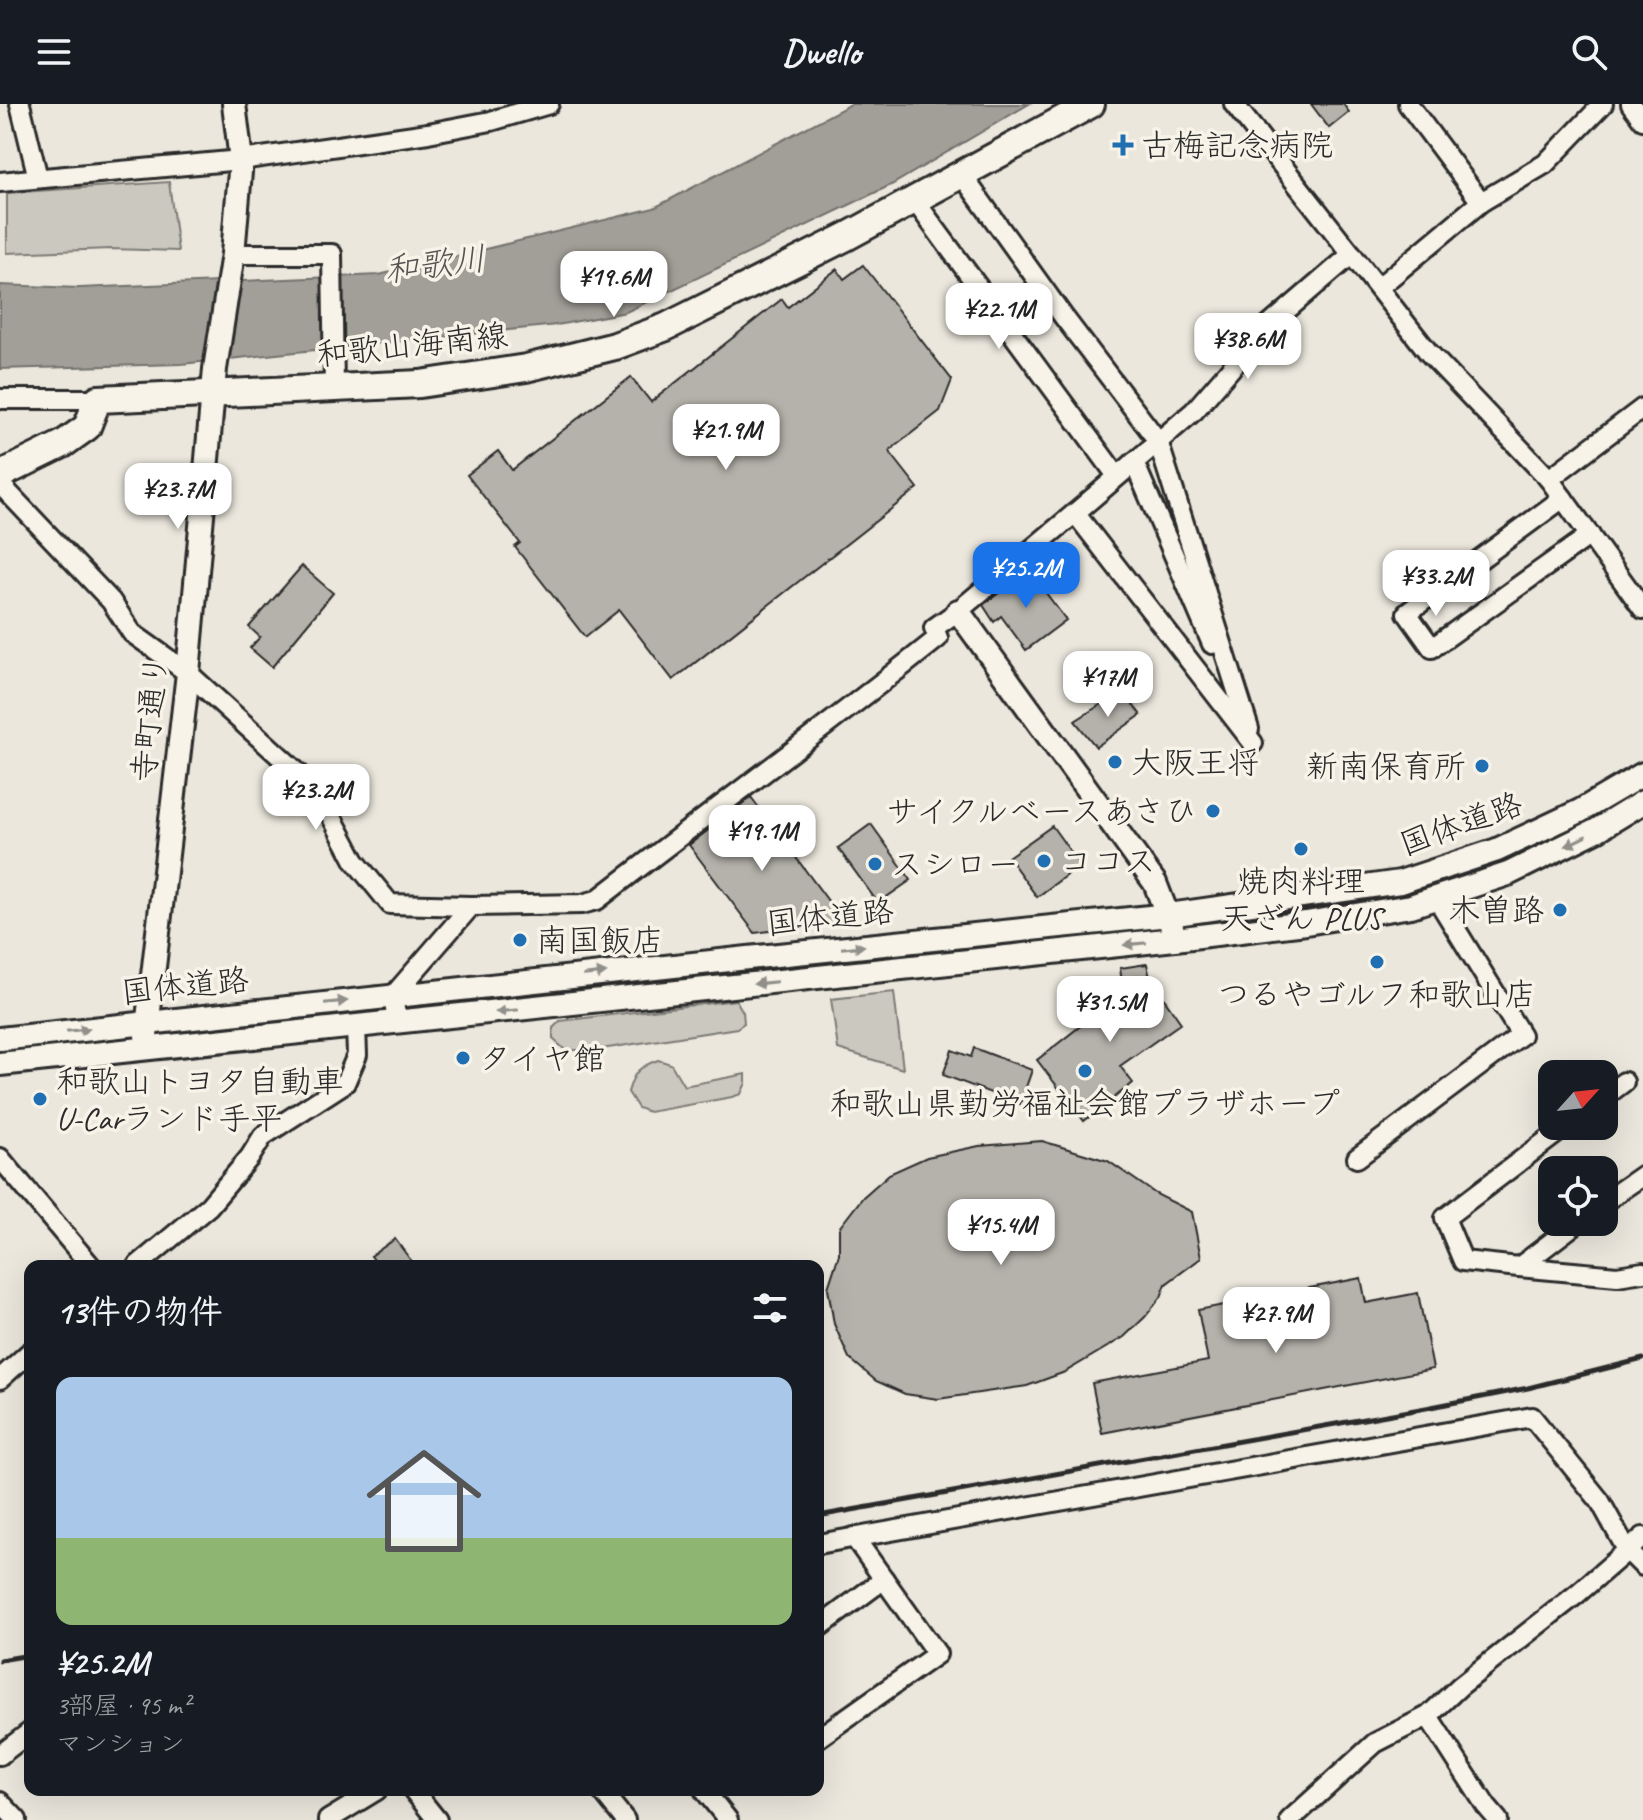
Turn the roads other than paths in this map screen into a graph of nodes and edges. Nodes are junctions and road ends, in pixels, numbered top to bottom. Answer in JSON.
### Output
{"nodes":[{"id":1,"x":20,"y":104,"type":"edge"},
{"id":2,"x":234,"y":104,"type":"edge"},
{"id":3,"x":549,"y":104,"type":"edge"},
{"id":4,"x":1091,"y":104,"type":"edge"},
{"id":5,"x":1234,"y":104,"type":"edge"},
{"id":6,"x":1408,"y":104,"type":"edge"},
{"id":7,"x":1603,"y":104,"type":"edge"},
{"id":8,"x":1631,"y":104,"type":"edge"},
{"id":9,"x":488,"y":113,"type":"edge"},
{"id":10,"x":1643,"y":120,"type":"edge"},
{"id":11,"x":241,"y":160,"type":"junction"},
{"id":12,"x":962,"y":175,"type":"junction"},
{"id":13,"x":38,"y":178,"type":"junction"},
{"id":14,"x":0,"y":182,"type":"edge"},
{"id":15,"x":915,"y":201,"type":"junction"},
{"id":16,"x":1481,"y":202,"type":"junction"},
{"id":17,"x":1352,"y":254,"type":"junction"},
{"id":18,"x":231,"y":262,"type":"junction"},
{"id":19,"x":1379,"y":287,"type":"junction"},
{"id":20,"x":334,"y":379,"type":"junction"},
{"id":21,"x":214,"y":381,"type":"junction"},
{"id":22,"x":0,"y":399,"type":"edge"},
{"id":23,"x":98,"y":399,"type":"junction"},
{"id":24,"x":1643,"y":408,"type":"edge"},
{"id":25,"x":1158,"y":441,"type":"junction"},
{"id":26,"x":1134,"y":462,"type":"junction"},
{"id":27,"x":0,"y":475,"type":"edge"},
{"id":28,"x":1117,"y":476,"type":"junction"},
{"id":29,"x":1549,"y":479,"type":"junction"},
{"id":30,"x":0,"y":484,"type":"edge"},
{"id":31,"x":1563,"y":498,"type":"junction"},
{"id":32,"x":1075,"y":513,"type":"junction"},
{"id":33,"x":1590,"y":535,"type":"junction"},
{"id":34,"x":1643,"y":609,"type":"edge"},
{"id":35,"x":958,"y":611,"type":"junction"},
{"id":36,"x":188,"y":673,"type":"junction"},
{"id":37,"x":1253,"y":743,"type":"junction"},
{"id":38,"x":1643,"y":774,"type":"edge"},
{"id":39,"x":1643,"y":802,"type":"edge"},
{"id":40,"x":1436,"y":897,"type":"junction"},
{"id":41,"x":471,"y":906,"type":"junction"},
{"id":42,"x":1169,"y":915,"type":"junction"},
{"id":43,"x":1175,"y":939,"type":"junction"},
{"id":44,"x":393,"y":996,"type":"junction"},
{"id":45,"x":397,"y":1022,"type":"junction"},
{"id":46,"x":147,"y":1023,"type":"junction"},
{"id":47,"x":356,"y":1027,"type":"junction"},
{"id":48,"x":0,"y":1039,"type":"edge"},
{"id":49,"x":144,"y":1049,"type":"junction"},
{"id":50,"x":0,"y":1064,"type":"edge"},
{"id":51,"x":1624,"y":1082,"type":"dead end"},
{"id":52,"x":1618,"y":1086,"type":"edge"},
{"id":53,"x":1548,"y":1140,"type":"edge"},
{"id":54,"x":0,"y":1158,"type":"edge"},
{"id":55,"x":1357,"y":1158,"type":"dead end"},
{"id":56,"x":1643,"y":1175,"type":"edge"},
{"id":57,"x":1618,"y":1192,"type":"edge"},
{"id":58,"x":1560,"y":1236,"type":"edge"},
{"id":59,"x":86,"y":1260,"type":"edge"},
{"id":60,"x":144,"y":1260,"type":"edge"},
{"id":61,"x":1519,"y":1267,"type":"junction"},
{"id":62,"x":1643,"y":1272,"type":"edge"},
{"id":63,"x":24,"y":1357,"type":"edge"},
{"id":64,"x":0,"y":1379,"type":"edge"},
{"id":65,"x":854,"y":1537,"type":"junction"},
{"id":66,"x":1643,"y":1537,"type":"edge"},
{"id":67,"x":824,"y":1543,"type":"edge"},
{"id":68,"x":1627,"y":1550,"type":"junction"},
{"id":69,"x":1643,"y":1566,"type":"edge"},
{"id":70,"x":884,"y":1579,"type":"junction"},
{"id":71,"x":824,"y":1624,"type":"edge"},
{"id":72,"x":1428,"y":1716,"type":"junction"},
{"id":73,"x":824,"y":1734,"type":"edge"},
{"id":74,"x":24,"y":1737,"type":"edge"},
{"id":75,"x":0,"y":1755,"type":"edge"},
{"id":76,"x":367,"y":1796,"type":"edge"},
{"id":77,"x":418,"y":1796,"type":"edge"},
{"id":78,"x":606,"y":1796,"type":"edge"},
{"id":79,"x":709,"y":1796,"type":"edge"},
{"id":80,"x":0,"y":1802,"type":"edge"},
{"id":81,"x":17,"y":1820,"type":"edge"},
{"id":82,"x":328,"y":1820,"type":"edge"},
{"id":83,"x":437,"y":1820,"type":"edge"},
{"id":84,"x":625,"y":1820,"type":"edge"},
{"id":85,"x":728,"y":1820,"type":"edge"},
{"id":86,"x":1290,"y":1820,"type":"edge"},
{"id":87,"x":1498,"y":1820,"type":"edge"}],
"edges":[{"from":1,"to":13,"type":"street"},
{"from":2,"to":11,"type":"street","name":"寺町通り"},
{"from":3,"to":9,"type":"street"},
{"from":4,"to":12,"type":"main road","name":"和歌山海南線"},
{"from":5,"to":17,"type":"street"},
{"from":6,"to":16,"type":"street"},
{"from":7,"to":16,"type":"street"},
{"from":8,"to":10,"type":"street"},
{"from":9,"to":11,"type":"street"},
{"from":11,"to":13,"type":"street"},
{"from":11,"to":18,"type":"street","name":"寺町通り"},
{"from":12,"to":15,"type":"main road","name":"和歌山海南線"},
{"from":12,"to":25,"type":"street"},
{"from":13,"to":14,"type":"street"},
{"from":15,"to":20,"type":"main road","name":"和歌山海南線"},
{"from":15,"to":28,"type":"street"},
{"from":16,"to":19,"type":"street"},
{"from":17,"to":19,"type":"street"},
{"from":17,"to":25,"type":"street"},
{"from":18,"to":20,"type":"street"},
{"from":18,"to":21,"type":"street","name":"寺町通り"},
{"from":19,"to":29,"type":"street"},
{"from":20,"to":21,"type":"main road","name":"和歌山海南線"},
{"from":21,"to":23,"type":"main road","name":"和歌山海南線"},
{"from":21,"to":36,"type":"street","name":"寺町通り"},
{"from":22,"to":23,"type":"street"},
{"from":23,"to":27,"type":"main road"},
{"from":24,"to":29,"type":"street"},
{"from":25,"to":26,"type":"street"},
{"from":25,"to":37,"type":"street"},
{"from":26,"to":28,"type":"street"},
{"from":26,"to":37,"type":"street"},
{"from":28,"to":32,"type":"street"},
{"from":29,"to":31,"type":"street"},
{"from":30,"to":36,"type":"street"},
{"from":31,"to":33,"type":"street"},
{"from":31,"to":33,"type":"street"},
{"from":32,"to":35,"type":"street"},
{"from":32,"to":37,"type":"street"},
{"from":33,"to":34,"type":"street"},
{"from":35,"to":41,"type":"street"},
{"from":35,"to":42,"type":"street"},
{"from":36,"to":41,"type":"street"},
{"from":36,"to":46,"type":"street","name":"寺町通り"},
{"from":38,"to":42,"type":"street","name":"国体道路"},
{"from":39,"to":40,"type":"street","name":"国体道路","one_way":true},
{"from":40,"to":43,"type":"street","name":"国体道路"},
{"from":40,"to":55,"type":"street"},
{"from":41,"to":44,"type":"street"},
{"from":42,"to":43,"type":"street"},
{"from":44,"to":42,"type":"street","name":"国体道路","one_way":true},
{"from":43,"to":45,"type":"street","name":"国体道路","one_way":true},
{"from":44,"to":45,"type":"street"},
{"from":46,"to":44,"type":"street","name":"国体道路","one_way":true},
{"from":45,"to":47,"type":"street","name":"国体道路"},
{"from":48,"to":46,"type":"street","name":"国体道路","one_way":true},
{"from":46,"to":49,"type":"street","name":"寺町通り"},
{"from":47,"to":49,"type":"street","name":"国体道路"},
{"from":47,"to":60,"type":"street"},
{"from":49,"to":50,"type":"street","name":"国体道路"},
{"from":51,"to":52,"type":"street"},
{"from":53,"to":61,"type":"street"},
{"from":54,"to":59,"type":"street"},
{"from":56,"to":57,"type":"street"},
{"from":58,"to":61,"type":"street"},
{"from":61,"to":62,"type":"street"},
{"from":63,"to":64,"type":"street"},
{"from":65,"to":67,"type":"street"},
{"from":65,"to":68,"type":"street"},
{"from":65,"to":70,"type":"street"},
{"from":66,"to":68,"type":"street"},
{"from":68,"to":69,"type":"street"},
{"from":68,"to":72,"type":"street"},
{"from":70,"to":71,"type":"street"},
{"from":70,"to":73,"type":"street"},
{"from":72,"to":86,"type":"street"},
{"from":72,"to":87,"type":"street"},
{"from":74,"to":75,"type":"street"},
{"from":76,"to":82,"type":"street"},
{"from":77,"to":83,"type":"street"},
{"from":78,"to":84,"type":"street"},
{"from":79,"to":85,"type":"street"},
{"from":80,"to":81,"type":"street"}]}
